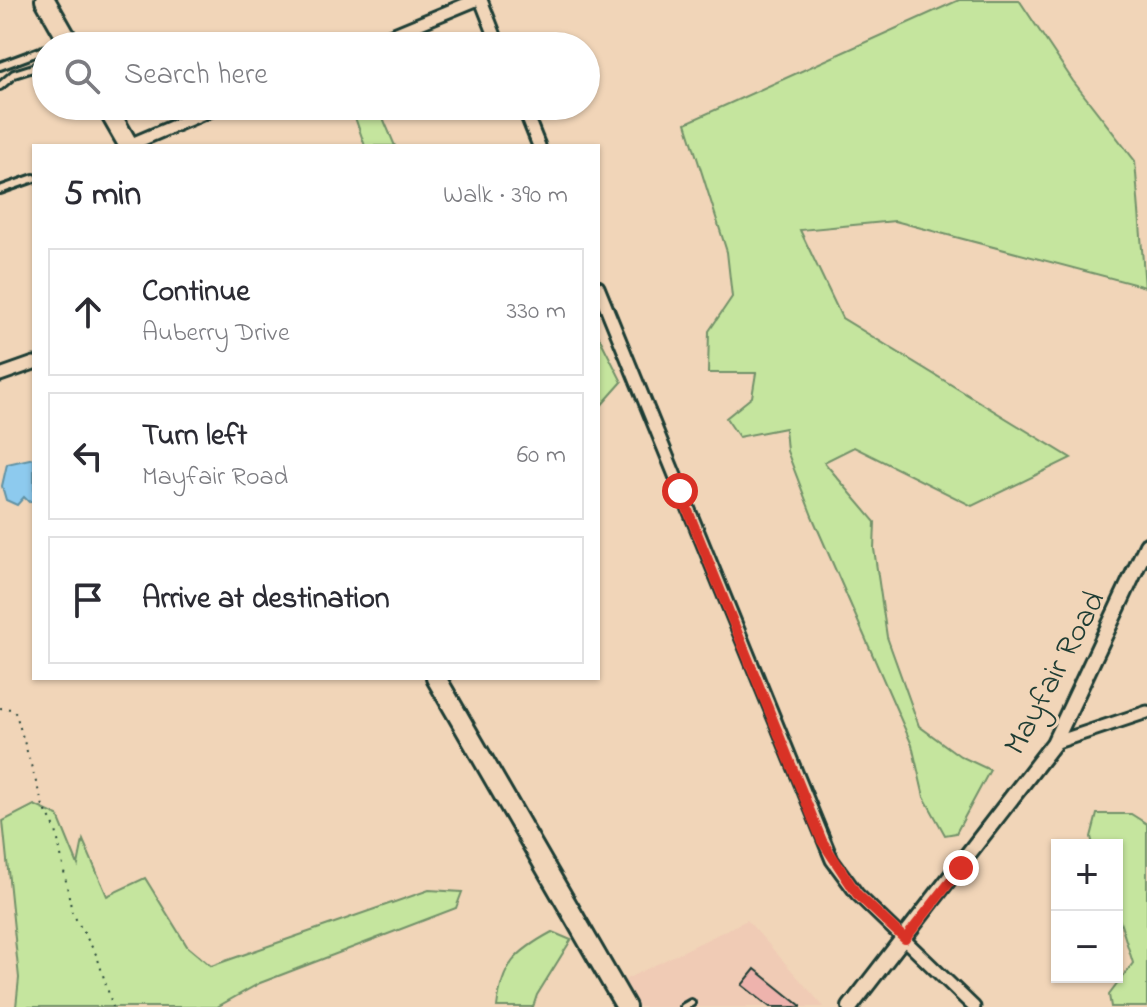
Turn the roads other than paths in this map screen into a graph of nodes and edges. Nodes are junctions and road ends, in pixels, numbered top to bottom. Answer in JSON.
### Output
{"nodes":[{"id":1,"x":45,"y":0,"type":"edge"},
{"id":2,"x":478,"y":0,"type":"edge"},
{"id":3,"x":60,"y":32,"type":"edge"},
{"id":4,"x":399,"y":32,"type":"edge"},
{"id":5,"x":493,"y":32,"type":"edge"},
{"id":6,"x":32,"y":54,"type":"edge"},
{"id":7,"x":0,"y":66,"type":"edge"},
{"id":8,"x":32,"y":68,"type":"edge"},
{"id":9,"x":0,"y":86,"type":"edge"},
{"id":10,"x":114,"y":120,"type":"edge"},
{"id":11,"x":188,"y":120,"type":"edge"},
{"id":12,"x":529,"y":120,"type":"edge"},
{"id":13,"x":127,"y":144,"type":"edge"},
{"id":14,"x":133,"y":144,"type":"edge"},
{"id":15,"x":538,"y":144,"type":"edge"},
{"id":16,"x":32,"y":179,"type":"edge"},
{"id":17,"x":0,"y":190,"type":"edge"},
{"id":18,"x":600,"y":292,"type":"edge"},
{"id":19,"x":32,"y":364,"type":"edge"},
{"id":20,"x":0,"y":375,"type":"edge"},
{"id":21,"x":1147,"y":545,"type":"edge"},
{"id":22,"x":437,"y":680,"type":"edge"},
{"id":23,"x":1147,"y":712,"type":"edge"},
{"id":24,"x":1054,"y":743,"type":"junction"},
{"id":25,"x":905,"y":939,"type":"junction"},
{"id":26,"x":626,"y":1007,"type":"edge"},
{"id":27,"x":850,"y":1007,"type":"edge"},
{"id":28,"x":974,"y":1007,"type":"edge"}],
"edges":[{"from":1,"to":3,"type":"main road"},
{"from":2,"to":4,"type":"street"},
{"from":2,"to":5,"type":"street"},
{"from":6,"to":7,"type":"lane"},
{"from":8,"to":9,"type":"lane"},
{"from":10,"to":13,"type":"main road"},
{"from":11,"to":14,"type":"street"},
{"from":12,"to":15,"type":"street"},
{"from":16,"to":17,"type":"lane"},
{"from":18,"to":25,"type":"street"},
{"from":19,"to":20,"type":"street"},
{"from":21,"to":24,"type":"street","name":"Mayfair Road"},
{"from":22,"to":26,"type":"main road"},
{"from":23,"to":24,"type":"street"},
{"from":24,"to":25,"type":"street","name":"Mayfair Road"},
{"from":25,"to":27,"type":"street","name":"Mayfair Road"},
{"from":25,"to":28,"type":"street"}]}
